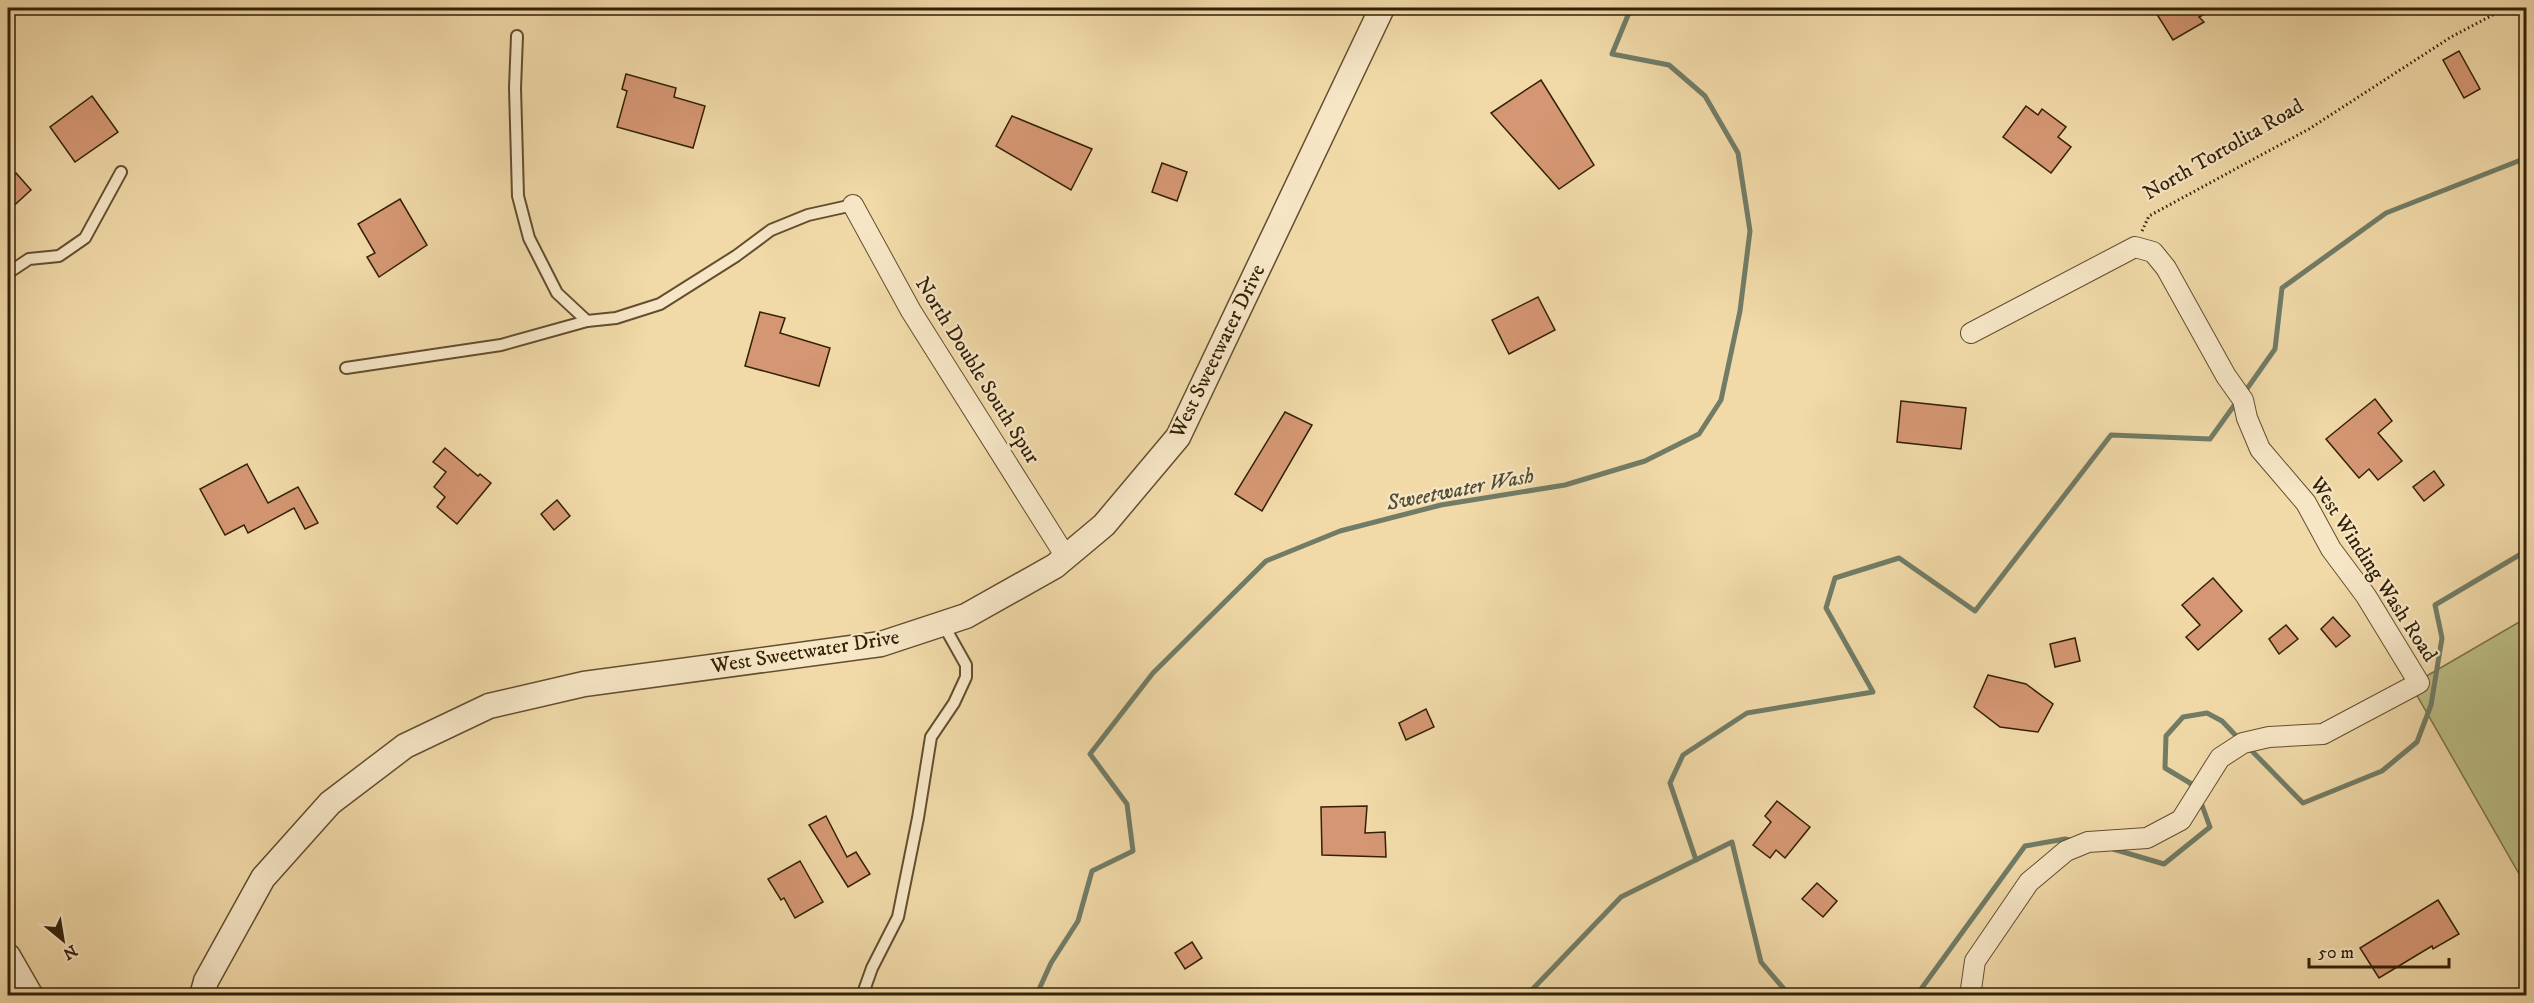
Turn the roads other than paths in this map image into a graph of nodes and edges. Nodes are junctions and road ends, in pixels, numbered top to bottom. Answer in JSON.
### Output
{"nodes":[{"id":1,"x":1382,"y":8,"type":"edge"},
{"id":2,"x":518,"y":36,"type":"dead end"},
{"id":3,"x":121,"y":172,"type":"dead end"},
{"id":4,"x":853,"y":205,"type":"joint"},
{"id":5,"x":8,"y":273,"type":"edge"},
{"id":6,"x":587,"y":321,"type":"junction"},
{"id":7,"x":1971,"y":333,"type":"dead end"},
{"id":8,"x":346,"y":368,"type":"dead end"},
{"id":9,"x":1066,"y":557,"type":"junction"},
{"id":10,"x":943,"y":624,"type":"junction"},
{"id":11,"x":8,"y":956,"type":"edge"},
{"id":12,"x":31,"y":996,"type":"edge"},
{"id":13,"x":202,"y":996,"type":"edge"},
{"id":14,"x":862,"y":996,"type":"edge"},
{"id":15,"x":1970,"y":996,"type":"edge"}],
"edges":[{"from":1,"to":9,"type":"street","name":"West Sweetwater Drive"},
{"from":2,"to":6,"type":"lane"},
{"from":3,"to":5,"type":"lane"},
{"from":4,"to":6,"type":"lane"},
{"from":4,"to":9,"type":"street","name":"North Double South Spur"},
{"from":6,"to":8,"type":"lane"},
{"from":7,"to":15,"type":"street","name":"West Winding Wash Road"},
{"from":9,"to":10,"type":"street","name":"West Sweetwater Drive"},
{"from":10,"to":13,"type":"street","name":"West Sweetwater Drive"},
{"from":10,"to":14,"type":"lane"},
{"from":11,"to":12,"type":"street"}]}
